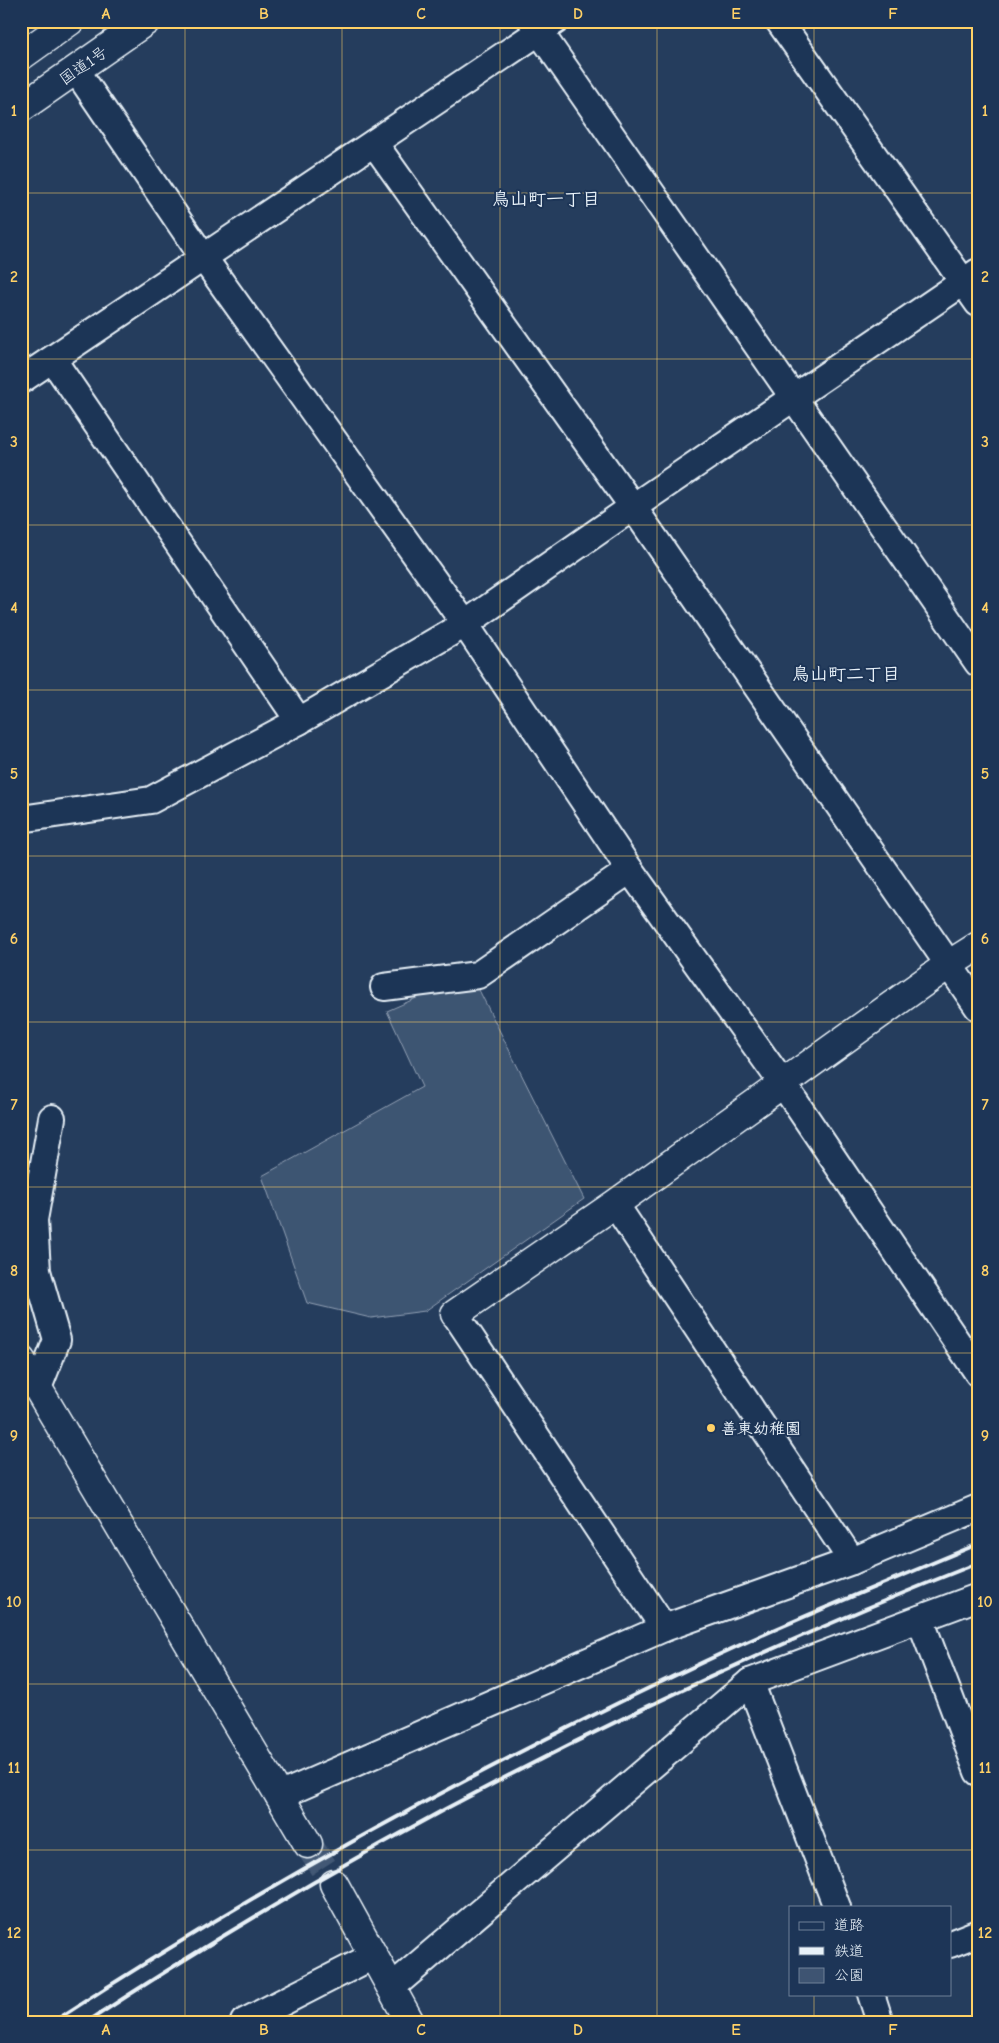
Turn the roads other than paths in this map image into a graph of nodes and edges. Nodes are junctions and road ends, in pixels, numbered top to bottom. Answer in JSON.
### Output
{"nodes":[{"id":1,"x":70,"y":21,"type":"edge"},
{"id":2,"x":146,"y":21,"type":"edge"},
{"id":3,"x":779,"y":21,"type":"edge"},
{"id":4,"x":543,"y":25,"type":"edge"},
{"id":5,"x":21,"y":56,"type":"edge"},
{"id":6,"x":76,"y":70,"type":"junction"},
{"id":7,"x":21,"y":108,"type":"edge"},
{"id":8,"x":374,"y":143,"type":"junction"},
{"id":9,"x":203,"y":257,"type":"junction"},
{"id":10,"x":973,"y":286,"type":"edge"},
{"id":11,"x":53,"y":360,"type":"junction"},
{"id":12,"x":21,"y":380,"type":"edge"},
{"id":13,"x":793,"y":397,"type":"junction"},
{"id":14,"x":633,"y":507,"type":"junction"},
{"id":15,"x":465,"y":624,"type":"junction"},
{"id":16,"x":978,"y":663,"type":"edge"},
{"id":17,"x":299,"y":721,"type":"junction"},
{"id":18,"x":21,"y":819,"type":"edge"},
{"id":19,"x":630,"y":870,"type":"junction"},
{"id":20,"x":978,"y":946,"type":"edge"},
{"id":21,"x":948,"y":964,"type":"junction"},
{"id":22,"x":384,"y":987,"type":"dead end"},
{"id":23,"x":978,"y":1007,"type":"edge"},
{"id":24,"x":783,"y":1084,"type":"junction"},
{"id":25,"x":52,"y":1118,"type":"dead end"},
{"id":26,"x":615,"y":1204,"type":"junction"},
{"id":27,"x":455,"y":1314,"type":"joint"},
{"id":28,"x":21,"y":1360,"type":"edge"},
{"id":29,"x":978,"y":1373,"type":"edge"},
{"id":30,"x":38,"y":1388,"type":"junction"},
{"id":31,"x":978,"y":1508,"type":"edge"},
{"id":32,"x":852,"y":1561,"type":"junction"},
{"id":33,"x":978,"y":1597,"type":"edge"},
{"id":34,"x":920,"y":1619,"type":"junction"},
{"id":35,"x":664,"y":1628,"type":"junction"},
{"id":36,"x":750,"y":1682,"type":"junction"},
{"id":37,"x":978,"y":1772,"type":"edge"},
{"id":38,"x":280,"y":1796,"type":"junction"},
{"id":39,"x":308,"y":1844,"type":"tunnel mouth"},
{"id":40,"x":334,"y":1884,"type":"tunnel mouth"},
{"id":41,"x":837,"y":1906,"type":"edge"},
{"id":42,"x":978,"y":1933,"type":"edge"},
{"id":43,"x":952,"y":1943,"type":"edge"},
{"id":44,"x":373,"y":1956,"type":"junction"},
{"id":45,"x":391,"y":1988,"type":"junction"},
{"id":46,"x":872,"y":1996,"type":"edge"},
{"id":47,"x":244,"y":2022,"type":"edge"},
{"id":48,"x":410,"y":2022,"type":"edge"},
{"id":49,"x":880,"y":2022,"type":"edge"}],
"edges":[{"from":1,"to":5,"type":"main road"},
{"from":2,"to":6,"type":"main road","name":"国道1号"},
{"from":3,"to":10,"type":"street"},
{"from":4,"to":8,"type":"street"},
{"from":4,"to":13,"type":"street"},
{"from":6,"to":7,"type":"main road","name":"国道1号"},
{"from":6,"to":9,"type":"street"},
{"from":8,"to":9,"type":"street"},
{"from":8,"to":14,"type":"street"},
{"from":9,"to":11,"type":"street"},
{"from":9,"to":15,"type":"street"},
{"from":10,"to":13,"type":"street"},
{"from":11,"to":12,"type":"street"},
{"from":11,"to":17,"type":"street"},
{"from":13,"to":14,"type":"street"},
{"from":13,"to":16,"type":"street"},
{"from":14,"to":15,"type":"street"},
{"from":14,"to":21,"type":"street"},
{"from":15,"to":17,"type":"street"},
{"from":15,"to":19,"type":"street"},
{"from":17,"to":18,"type":"street"},
{"from":19,"to":22,"type":"street"},
{"from":19,"to":24,"type":"street"},
{"from":20,"to":21,"type":"main road"},
{"from":21,"to":23,"type":"street"},
{"from":21,"to":24,"type":"main road"},
{"from":24,"to":26,"type":"main road"},
{"from":24,"to":29,"type":"street"},
{"from":25,"to":30,"type":"street"},
{"from":26,"to":27,"type":"main road"},
{"from":26,"to":32,"type":"street"},
{"from":27,"to":35,"type":"street"},
{"from":28,"to":30,"type":"main road"},
{"from":30,"to":38,"type":"main road"},
{"from":31,"to":32,"type":"street"},
{"from":32,"to":35,"type":"street"},
{"from":33,"to":34,"type":"street"},
{"from":34,"to":36,"type":"street"},
{"from":34,"to":37,"type":"street"},
{"from":35,"to":38,"type":"street"},
{"from":36,"to":41,"type":"street"},
{"from":36,"to":45,"type":"street"},
{"from":38,"to":39,"type":"main road"},
{"from":40,"to":44,"type":"main road"},
{"from":42,"to":43,"type":"street"},
{"from":44,"to":45,"type":"main road"},
{"from":44,"to":47,"type":"street"},
{"from":45,"to":48,"type":"main road"},
{"from":46,"to":49,"type":"street"}]}
